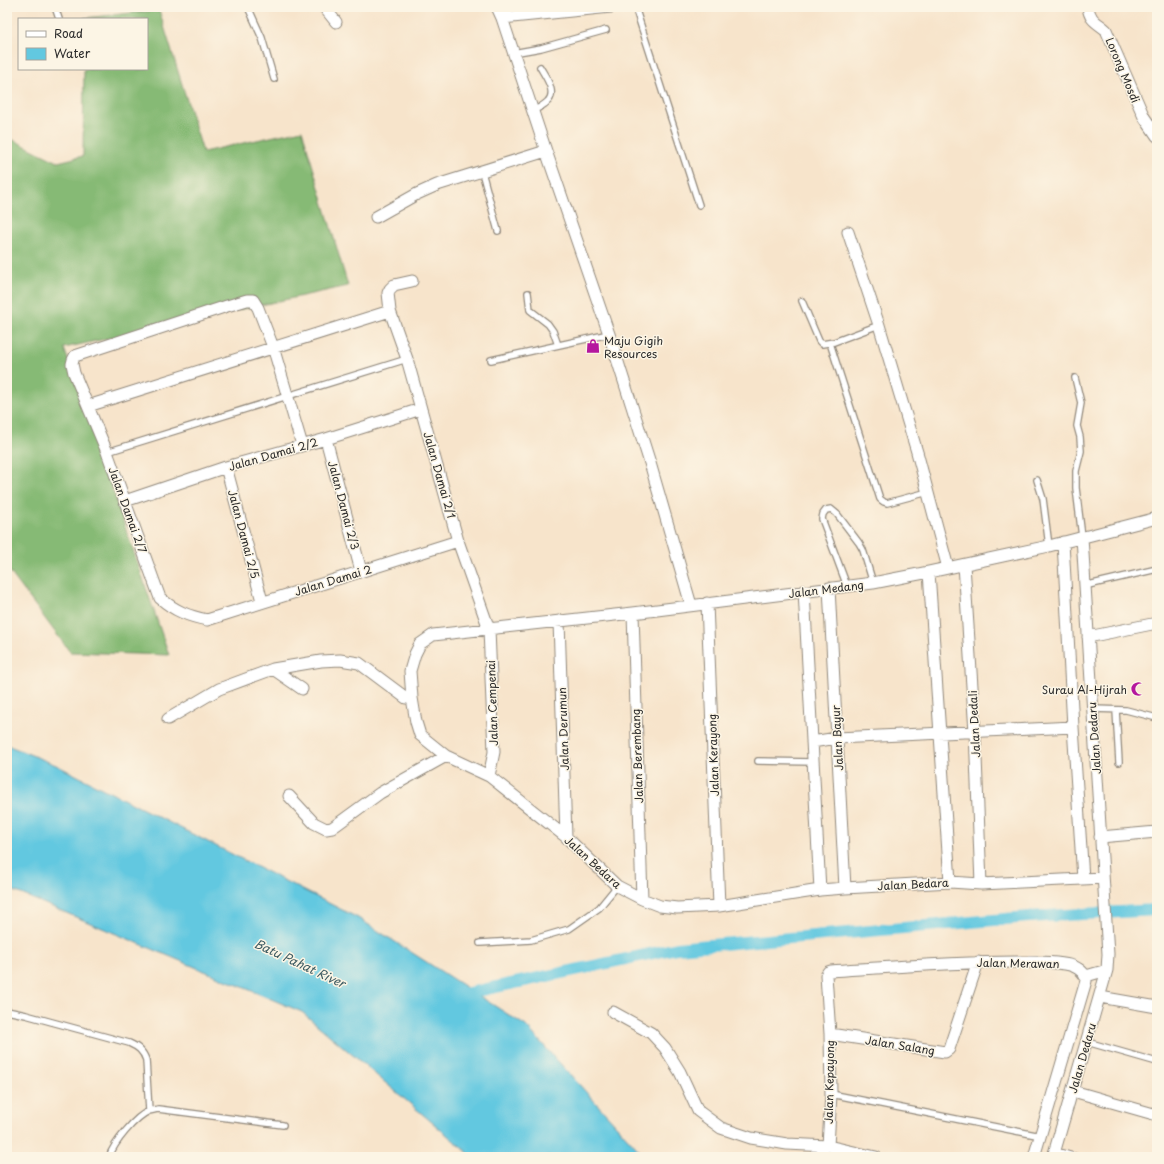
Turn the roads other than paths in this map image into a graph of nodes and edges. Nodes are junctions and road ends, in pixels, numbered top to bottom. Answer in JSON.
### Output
{"nodes":[{"id":1,"x":55,"y":7,"type":"edge"},
{"id":2,"x":248,"y":7,"type":"edge"},
{"id":3,"x":324,"y":7,"type":"edge"},
{"id":4,"x":497,"y":7,"type":"edge"},
{"id":5,"x":611,"y":7,"type":"edge"},
{"id":6,"x":635,"y":7,"type":"edge"},
{"id":7,"x":1088,"y":7,"type":"edge"},
{"id":8,"x":59,"y":18,"type":"edge"},
{"id":9,"x":502,"y":18,"type":"junction"},
{"id":10,"x":336,"y":22,"type":"dead end"},
{"id":11,"x":606,"y":30,"type":"dead end"},
{"id":12,"x":513,"y":53,"type":"junction"},
{"id":13,"x":540,"y":66,"type":"dead end"},
{"id":14,"x":274,"y":79,"type":"dead end"},
{"id":15,"x":533,"y":111,"type":"junction"},
{"id":16,"x":1157,"y":136,"type":"edge"},
{"id":17,"x":546,"y":151,"type":"junction"},
{"id":18,"x":482,"y":172,"type":"junction"},
{"id":19,"x":699,"y":205,"type":"dead end"},
{"id":20,"x":376,"y":217,"type":"dead end"},
{"id":21,"x":498,"y":231,"type":"dead end"},
{"id":22,"x":848,"y":232,"type":"dead end"},
{"id":23,"x":412,"y":281,"type":"dead end"},
{"id":24,"x":528,"y":293,"type":"dead end"},
{"id":25,"x":802,"y":301,"type":"dead end"},
{"id":26,"x":390,"y":311,"type":"junction"},
{"id":27,"x":879,"y":325,"type":"junction"},
{"id":28,"x":609,"y":334,"type":"junction"},
{"id":29,"x":830,"y":343,"type":"junction"},
{"id":30,"x":558,"y":345,"type":"junction"},
{"id":31,"x":273,"y":347,"type":"junction"},
{"id":32,"x":407,"y":359,"type":"junction"},
{"id":33,"x":491,"y":360,"type":"dead end"},
{"id":34,"x":1075,"y":378,"type":"dead end"},
{"id":35,"x":288,"y":395,"type":"junction"},
{"id":36,"x":88,"y":406,"type":"junction"},
{"id":37,"x":421,"y":409,"type":"junction"},
{"id":38,"x":326,"y":439,"type":"junction"},
{"id":39,"x":302,"y":445,"type":"junction"},
{"id":40,"x":107,"y":452,"type":"junction"},
{"id":41,"x":226,"y":467,"type":"junction"},
{"id":42,"x":1037,"y":480,"type":"dead end"},
{"id":43,"x":928,"y":492,"type":"junction"},
{"id":44,"x":125,"y":501,"type":"junction"},
{"id":45,"x":1157,"y":518,"type":"edge"},
{"id":46,"x":1082,"y":537,"type":"junction"},
{"id":47,"x":458,"y":541,"type":"junction"},
{"id":48,"x":1063,"y":542,"type":"junction"},
{"id":49,"x":1049,"y":546,"type":"junction"},
{"id":50,"x":964,"y":565,"type":"junction"},
{"id":51,"x":948,"y":568,"type":"junction"},
{"id":52,"x":1157,"y":569,"type":"edge"},
{"id":53,"x":361,"y":571,"type":"junction"},
{"id":54,"x":930,"y":572,"type":"junction"},
{"id":55,"x":873,"y":583,"type":"junction"},
{"id":56,"x":847,"y":586,"type":"junction"},
{"id":57,"x":1084,"y":586,"type":"junction"},
{"id":58,"x":829,"y":588,"type":"junction"},
{"id":59,"x":804,"y":591,"type":"junction"},
{"id":60,"x":262,"y":601,"type":"junction"},
{"id":61,"x":707,"y":603,"type":"junction"},
{"id":62,"x":691,"y":605,"type":"junction"},
{"id":63,"x":632,"y":613,"type":"junction"},
{"id":64,"x":207,"y":620,"type":"joint"},
{"id":65,"x":559,"y":621,"type":"junction"},
{"id":66,"x":1157,"y":623,"type":"edge"},
{"id":67,"x":489,"y":629,"type":"junction"},
{"id":68,"x":1088,"y":637,"type":"junction"},
{"id":69,"x":273,"y":669,"type":"junction"},
{"id":70,"x":302,"y":690,"type":"dead end"},
{"id":71,"x":412,"y":698,"type":"junction"},
{"id":72,"x":1092,"y":709,"type":"junction"},
{"id":73,"x":1116,"y":710,"type":"junction"},
{"id":74,"x":1157,"y":718,"type":"edge"},
{"id":75,"x":168,"y":719,"type":"dead end"},
{"id":76,"x":1073,"y":727,"type":"junction"},
{"id":77,"x":975,"y":732,"type":"junction"},
{"id":78,"x":940,"y":734,"type":"junction"},
{"id":79,"x":838,"y":738,"type":"junction"},
{"id":80,"x":812,"y":742,"type":"junction"},
{"id":81,"x":446,"y":756,"type":"junction"},
{"id":82,"x":758,"y":761,"type":"dead end"},
{"id":83,"x":813,"y":762,"type":"junction"},
{"id":84,"x":1120,"y":762,"type":"dead end"},
{"id":85,"x":488,"y":776,"type":"junction"},
{"id":86,"x":289,"y":796,"type":"dead end"},
{"id":87,"x":1157,"y":832,"type":"edge"},
{"id":88,"x":566,"y":837,"type":"junction"},
{"id":89,"x":1100,"y":837,"type":"junction"},
{"id":90,"x":1103,"y":878,"type":"junction"},
{"id":91,"x":1083,"y":879,"type":"junction"},
{"id":92,"x":950,"y":882,"type":"junction"},
{"id":93,"x":981,"y":884,"type":"junction"},
{"id":94,"x":617,"y":886,"type":"junction"},
{"id":95,"x":845,"y":888,"type":"junction"},
{"id":96,"x":820,"y":890,"type":"junction"},
{"id":97,"x":642,"y":899,"type":"junction"},
{"id":98,"x":719,"y":906,"type":"junction"},
{"id":99,"x":480,"y":943,"type":"dead end"},
{"id":100,"x":978,"y":962,"type":"junction"},
{"id":101,"x":1108,"y":970,"type":"junction"},
{"id":102,"x":831,"y":971,"type":"joint"},
{"id":103,"x":1086,"y":976,"type":"junction"},
{"id":104,"x":1100,"y":997,"type":"junction"},
{"id":105,"x":1157,"y":1007,"type":"edge"},
{"id":106,"x":7,"y":1010,"type":"edge"},
{"id":107,"x":613,"y":1012,"type":"dead end"},
{"id":108,"x":830,"y":1034,"type":"junction"},
{"id":109,"x":1087,"y":1042,"type":"junction"},
{"id":110,"x":1157,"y":1062,"type":"edge"},
{"id":111,"x":1073,"y":1090,"type":"junction"},
{"id":112,"x":831,"y":1094,"type":"junction"},
{"id":113,"x":149,"y":1111,"type":"junction"},
{"id":114,"x":1157,"y":1115,"type":"edge"},
{"id":115,"x":283,"y":1125,"type":"dead end"},
{"id":116,"x":1041,"y":1136,"type":"junction"},
{"id":117,"x":828,"y":1146,"type":"junction"},
{"id":118,"x":1054,"y":1154,"type":"edge"},
{"id":119,"x":109,"y":1157,"type":"edge"},
{"id":120,"x":876,"y":1157,"type":"edge"},
{"id":121,"x":1034,"y":1157,"type":"edge"},
{"id":122,"x":1077,"y":1157,"type":"edge"}],
"edges":[{"from":1,"to":8,"type":"lane"},
{"from":2,"to":14,"type":"lane"},
{"from":3,"to":10,"type":"street"},
{"from":4,"to":9,"type":"street"},
{"from":5,"to":9,"type":"street"},
{"from":6,"to":19,"type":"lane"},
{"from":7,"to":16,"type":"street","name":"Lorong Mosdi"},
{"from":9,"to":12,"type":"street"},
{"from":11,"to":12,"type":"lane"},
{"from":12,"to":15,"type":"street"},
{"from":13,"to":15,"type":"lane"},
{"from":15,"to":17,"type":"street"},
{"from":17,"to":18,"type":"street"},
{"from":17,"to":28,"type":"street"},
{"from":18,"to":20,"type":"street"},
{"from":18,"to":21,"type":"lane"},
{"from":22,"to":27,"type":"street"},
{"from":23,"to":26,"type":"street","name":"Jalan Damai 2/1"},
{"from":24,"to":30,"type":"lane"},
{"from":25,"to":29,"type":"lane"},
{"from":26,"to":31,"type":"street"},
{"from":26,"to":32,"type":"street","name":"Jalan Damai 2/1"},
{"from":27,"to":29,"type":"lane"},
{"from":27,"to":43,"type":"street"},
{"from":28,"to":30,"type":"lane"},
{"from":28,"to":62,"type":"street"},
{"from":29,"to":43,"type":"lane"},
{"from":30,"to":33,"type":"lane"},
{"from":31,"to":35,"type":"street"},
{"from":31,"to":36,"type":"street"},
{"from":31,"to":36,"type":"street","name":"Jalan Damai 2/7"},
{"from":32,"to":35,"type":"lane"},
{"from":32,"to":37,"type":"street","name":"Jalan Damai 2/1"},
{"from":34,"to":46,"type":"lane"},
{"from":35,"to":39,"type":"street"},
{"from":35,"to":40,"type":"lane"},
{"from":36,"to":40,"type":"street","name":"Jalan Damai 2/7"},
{"from":37,"to":38,"type":"street","name":"Jalan Damai 2/2"},
{"from":37,"to":47,"type":"street","name":"Jalan Damai 2/1"},
{"from":38,"to":39,"type":"street","name":"Jalan Damai 2/2"},
{"from":38,"to":53,"type":"street","name":"Jalan Damai 2/3"},
{"from":39,"to":41,"type":"street","name":"Jalan Damai 2/2"},
{"from":40,"to":44,"type":"street","name":"Jalan Damai 2/7"},
{"from":41,"to":44,"type":"street","name":"Jalan Damai 2/2"},
{"from":41,"to":60,"type":"street","name":"Jalan Damai 2/5"},
{"from":42,"to":49,"type":"lane"},
{"from":43,"to":51,"type":"street"},
{"from":44,"to":64,"type":"street","name":"Jalan Damai 2/7"},
{"from":45,"to":46,"type":"street","name":"Jalan Medang"},
{"from":46,"to":48,"type":"street","name":"Jalan Medang"},
{"from":46,"to":57,"type":"street","name":"Jalan Dedaru"},
{"from":47,"to":53,"type":"street","name":"Jalan Damai 2"},
{"from":47,"to":67,"type":"street","name":"Jalan Damai 2/1"},
{"from":48,"to":49,"type":"street","name":"Jalan Medang"},
{"from":48,"to":76,"type":"street","name":"Jalan Dedaru"},
{"from":49,"to":50,"type":"street","name":"Jalan Medang"},
{"from":50,"to":51,"type":"street","name":"Jalan Medang"},
{"from":50,"to":77,"type":"street","name":"Jalan Dedali"},
{"from":51,"to":54,"type":"street","name":"Jalan Medang"},
{"from":52,"to":57,"type":"lane"},
{"from":53,"to":60,"type":"street","name":"Jalan Damai 2"},
{"from":54,"to":55,"type":"street","name":"Jalan Medang"},
{"from":54,"to":78,"type":"street"},
{"from":55,"to":56,"type":"street","name":"Jalan Medang"},
{"from":55,"to":56,"type":"lane"},
{"from":56,"to":58,"type":"street","name":"Jalan Medang"},
{"from":57,"to":68,"type":"street","name":"Jalan Dedaru"},
{"from":58,"to":59,"type":"street","name":"Jalan Medang"},
{"from":58,"to":79,"type":"street","name":"Jalan Bayur"},
{"from":59,"to":61,"type":"street","name":"Jalan Medang"},
{"from":59,"to":80,"type":"street"},
{"from":60,"to":64,"type":"street","name":"Jalan Damai 2"},
{"from":61,"to":62,"type":"street","name":"Jalan Medang"},
{"from":61,"to":98,"type":"street","name":"Jalan Kerayong"},
{"from":62,"to":63,"type":"street","name":"Jalan Medang"},
{"from":63,"to":65,"type":"street","name":"Jalan Medang"},
{"from":63,"to":97,"type":"street","name":"Jalan Berembang"},
{"from":65,"to":67,"type":"street","name":"Jalan Medang"},
{"from":65,"to":88,"type":"street","name":"Jalan Derumun"},
{"from":66,"to":68,"type":"street"},
{"from":67,"to":71,"type":"street","name":"Jalan Bedara"},
{"from":67,"to":85,"type":"street","name":"Jalan Cempenai"},
{"from":68,"to":72,"type":"street","name":"Jalan Dedaru"},
{"from":69,"to":70,"type":"street"},
{"from":69,"to":71,"type":"street"},
{"from":69,"to":75,"type":"street"},
{"from":71,"to":81,"type":"street","name":"Jalan Bedara"},
{"from":72,"to":73,"type":"lane"},
{"from":72,"to":89,"type":"street","name":"Jalan Dedaru"},
{"from":73,"to":74,"type":"lane"},
{"from":73,"to":84,"type":"lane"},
{"from":76,"to":77,"type":"street"},
{"from":76,"to":91,"type":"street","name":"Jalan Dedaru"},
{"from":77,"to":78,"type":"street"},
{"from":77,"to":93,"type":"street","name":"Jalan Dedali"},
{"from":78,"to":79,"type":"street"},
{"from":78,"to":92,"type":"street"},
{"from":79,"to":80,"type":"street"},
{"from":79,"to":95,"type":"street","name":"Jalan Bayur"},
{"from":80,"to":83,"type":"street"},
{"from":81,"to":85,"type":"street","name":"Jalan Bedara"},
{"from":81,"to":86,"type":"street"},
{"from":82,"to":83,"type":"lane"},
{"from":83,"to":96,"type":"street"},
{"from":85,"to":88,"type":"street","name":"Jalan Bedara"},
{"from":87,"to":89,"type":"street"},
{"from":88,"to":94,"type":"street","name":"Jalan Bedara"},
{"from":89,"to":90,"type":"street","name":"Jalan Dedaru"},
{"from":90,"to":91,"type":"street","name":"Jalan Bedara"},
{"from":90,"to":101,"type":"street","name":"Jalan Dedaru"},
{"from":91,"to":93,"type":"street","name":"Jalan Bedara"},
{"from":92,"to":93,"type":"street","name":"Jalan Bedara"},
{"from":92,"to":95,"type":"street","name":"Jalan Bedara"},
{"from":94,"to":97,"type":"street","name":"Jalan Bedara"},
{"from":94,"to":99,"type":"lane"},
{"from":95,"to":96,"type":"street","name":"Jalan Bedara"},
{"from":96,"to":98,"type":"street","name":"Jalan Bedara"},
{"from":97,"to":98,"type":"street","name":"Jalan Bedara"},
{"from":100,"to":102,"type":"street","name":"Jalan Merawan"},
{"from":100,"to":103,"type":"street","name":"Jalan Merawan"},
{"from":100,"to":108,"type":"street","name":"Jalan Salang"},
{"from":101,"to":103,"type":"street"},
{"from":101,"to":104,"type":"street","name":"Jalan Dedaru"},
{"from":102,"to":108,"type":"street","name":"Jalan Kepayong"},
{"from":103,"to":116,"type":"street"},
{"from":104,"to":105,"type":"street"},
{"from":104,"to":109,"type":"street","name":"Jalan Dedaru"},
{"from":106,"to":113,"type":"lane"},
{"from":107,"to":117,"type":"street"},
{"from":108,"to":112,"type":"street","name":"Jalan Kepayong"},
{"from":109,"to":110,"type":"lane"},
{"from":109,"to":111,"type":"street","name":"Jalan Dedaru"},
{"from":111,"to":114,"type":"street"},
{"from":111,"to":118,"type":"street","name":"Jalan Dedaru"},
{"from":112,"to":116,"type":"lane"},
{"from":112,"to":117,"type":"street","name":"Jalan Kepayong"},
{"from":113,"to":115,"type":"lane"},
{"from":113,"to":119,"type":"lane"},
{"from":116,"to":121,"type":"street"},
{"from":117,"to":120,"type":"street"},
{"from":118,"to":122,"type":"lane"}]}
